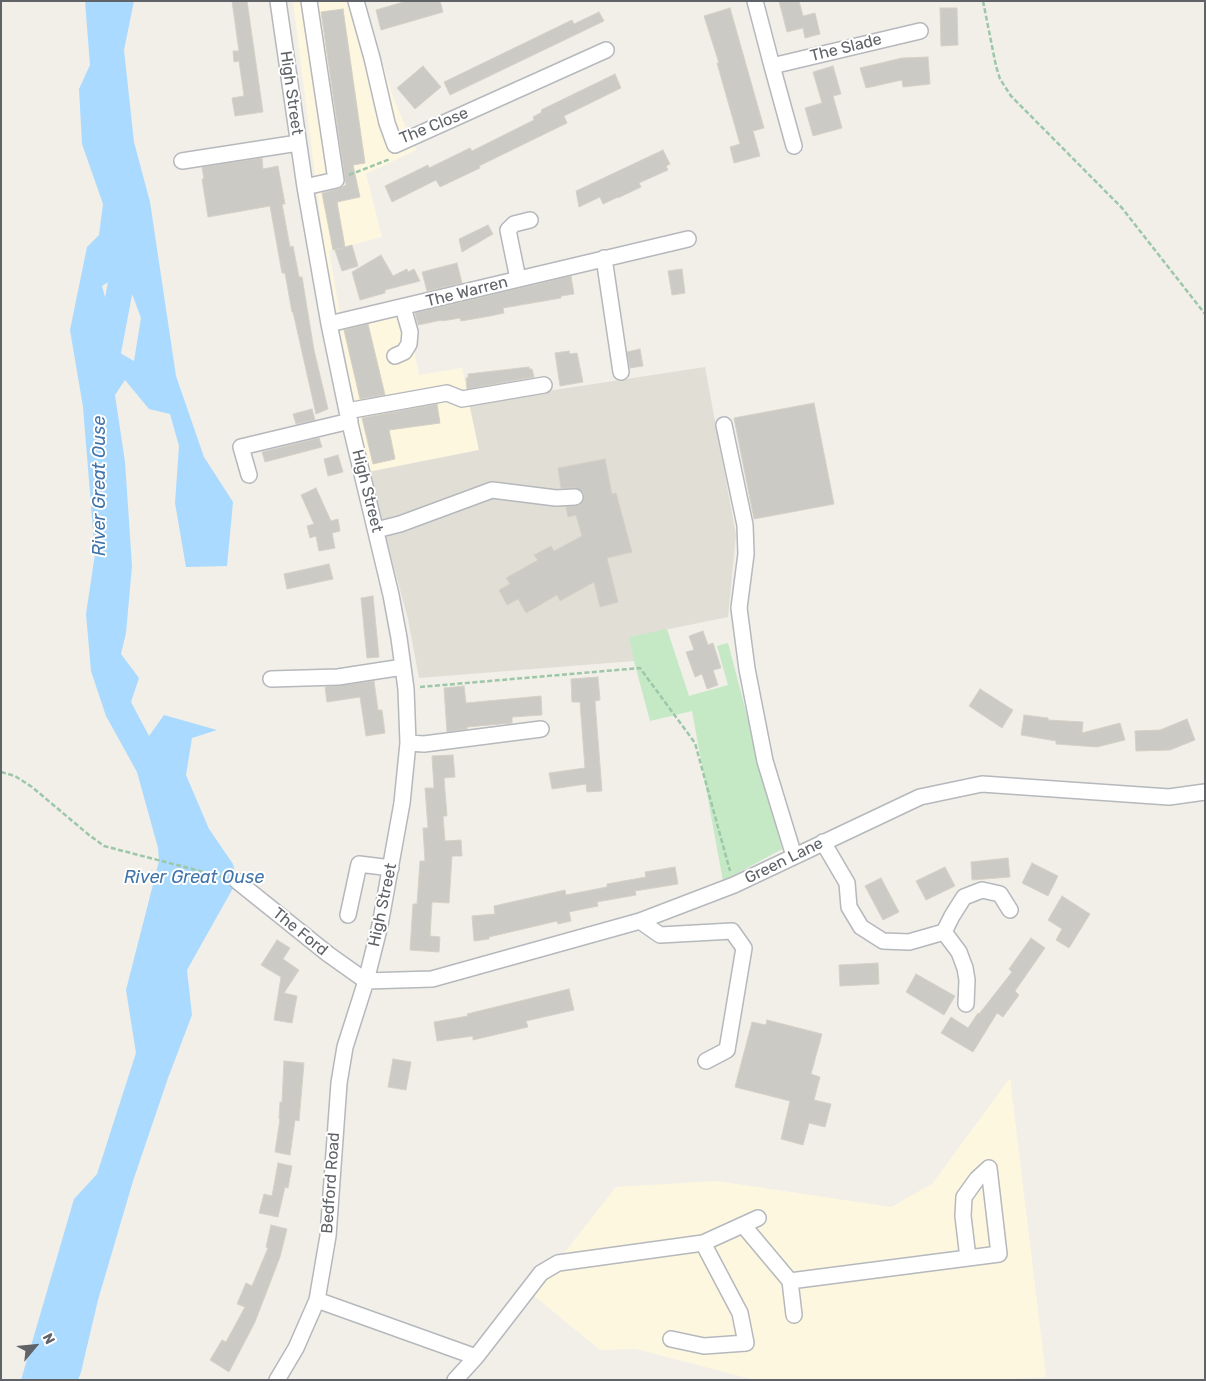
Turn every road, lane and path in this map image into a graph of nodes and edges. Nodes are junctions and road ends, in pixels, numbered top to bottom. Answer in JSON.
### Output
{"nodes":[{"id":1,"x":278,"y":1,"type":"edge"},
{"id":2,"x":309,"y":1,"type":"edge"},
{"id":3,"x":356,"y":1,"type":"edge"},
{"id":4,"x":755,"y":1,"type":"edge"},
{"id":5,"x":983,"y":1,"type":"edge"},
{"id":6,"x":920,"y":31,"type":"dead end"},
{"id":7,"x":606,"y":50,"type":"dead end"},
{"id":8,"x":772,"y":66,"type":"junction"},
{"id":9,"x":298,"y":143,"type":"junction"},
{"id":10,"x":794,"y":146,"type":"dead end"},
{"id":11,"x":391,"y":159,"type":"dead end"},
{"id":12,"x":182,"y":161,"type":"dead end"},
{"id":13,"x":336,"y":180,"type":"junction"},
{"id":14,"x":305,"y":187,"type":"junction"},
{"id":15,"x":530,"y":220,"type":"dead end"},
{"id":16,"x":688,"y":239,"type":"dead end"},
{"id":17,"x":604,"y":258,"type":"junction"},
{"id":18,"x":518,"y":279,"type":"junction"},
{"id":19,"x":403,"y":307,"type":"junction"},
{"id":20,"x":1205,"y":314,"type":"edge"},
{"id":21,"x":330,"y":324,"type":"junction"},
{"id":22,"x":395,"y":356,"type":"dead end"},
{"id":23,"x":621,"y":372,"type":"dead end"},
{"id":24,"x":544,"y":385,"type":"dead end"},
{"id":25,"x":349,"y":416,"type":"junction"},
{"id":26,"x":724,"y":425,"type":"dead end"},
{"id":27,"x":249,"y":475,"type":"dead end"},
{"id":28,"x":575,"y":497,"type":"dead end"},
{"id":29,"x":376,"y":530,"type":"junction"},
{"id":30,"x":403,"y":667,"type":"junction"},
{"id":31,"x":271,"y":679,"type":"dead end"},
{"id":32,"x":406,"y":689,"type":"junction"},
{"id":33,"x":541,"y":730,"type":"dead end"},
{"id":34,"x":408,"y":743,"type":"junction"},
{"id":35,"x":1,"y":772,"type":"edge"},
{"id":36,"x":1205,"y":792,"type":"edge"},
{"id":37,"x":823,"y":842,"type":"junction"},
{"id":38,"x":794,"y":856,"type":"junction"},
{"id":39,"x":391,"y":868,"type":"junction"},
{"id":40,"x":236,"y":881,"type":"joint"},
{"id":41,"x":734,"y":885,"type":"junction"},
{"id":42,"x":1010,"y":910,"type":"dead end"},
{"id":43,"x":348,"y":915,"type":"dead end"},
{"id":44,"x":640,"y":922,"type":"junction"},
{"id":45,"x":944,"y":932,"type":"junction"},
{"id":46,"x":366,"y":981,"type":"junction"},
{"id":47,"x":966,"y":1004,"type":"dead end"},
{"id":48,"x":706,"y":1061,"type":"dead end"},
{"id":49,"x":758,"y":1218,"type":"dead end"},
{"id":50,"x":743,"y":1224,"type":"junction"},
{"id":51,"x":702,"y":1244,"type":"junction"},
{"id":52,"x":968,"y":1258,"type":"junction"},
{"id":53,"x":790,"y":1281,"type":"junction"},
{"id":54,"x":317,"y":1300,"type":"junction"},
{"id":55,"x":794,"y":1315,"type":"dead end"},
{"id":56,"x":671,"y":1339,"type":"dead end"},
{"id":57,"x":476,"y":1357,"type":"junction"},
{"id":58,"x":277,"y":1380,"type":"edge"},
{"id":59,"x":455,"y":1380,"type":"edge"}],
"edges":[{"from":1,"to":9,"type":"street","name":"High Street"},
{"from":2,"to":13,"type":"street"},
{"from":3,"to":7,"type":"street","name":"The Close"},
{"from":4,"to":8,"type":"street"},
{"from":5,"to":20,"type":"path"},
{"from":6,"to":8,"type":"street","name":"The Slade"},
{"from":8,"to":10,"type":"street"},
{"from":9,"to":12,"type":"street"},
{"from":9,"to":14,"type":"street","name":"High Street"},
{"from":11,"to":13,"type":"path"},
{"from":13,"to":14,"type":"street"},
{"from":14,"to":21,"type":"street","name":"High Street"},
{"from":15,"to":18,"type":"street"},
{"from":16,"to":17,"type":"street","name":"The Warren"},
{"from":17,"to":18,"type":"street","name":"The Warren"},
{"from":17,"to":23,"type":"street"},
{"from":18,"to":19,"type":"street","name":"The Warren"},
{"from":19,"to":21,"type":"street","name":"The Warren"},
{"from":19,"to":22,"type":"street"},
{"from":21,"to":25,"type":"street","name":"High Street"},
{"from":24,"to":25,"type":"street"},
{"from":25,"to":27,"type":"street"},
{"from":25,"to":29,"type":"street","name":"High Street"},
{"from":26,"to":38,"type":"street"},
{"from":28,"to":29,"type":"street"},
{"from":29,"to":30,"type":"street","name":"High Street"},
{"from":30,"to":31,"type":"street"},
{"from":30,"to":32,"type":"street","name":"High Street"},
{"from":32,"to":34,"type":"street","name":"High Street"},
{"from":32,"to":41,"type":"path"},
{"from":33,"to":34,"type":"street"},
{"from":34,"to":39,"type":"street","name":"High Street"},
{"from":35,"to":40,"type":"path"},
{"from":36,"to":37,"type":"street","name":"Green Lane"},
{"from":37,"to":38,"type":"street","name":"Green Lane"},
{"from":37,"to":45,"type":"street"},
{"from":38,"to":41,"type":"street","name":"Green Lane"},
{"from":39,"to":43,"type":"street"},
{"from":39,"to":46,"type":"street","name":"High Street"},
{"from":40,"to":46,"type":"street","name":"The Ford"},
{"from":41,"to":44,"type":"street","name":"Green Lane"},
{"from":42,"to":45,"type":"street"},
{"from":44,"to":46,"type":"street","name":"Green Lane"},
{"from":44,"to":48,"type":"street"},
{"from":45,"to":47,"type":"street"},
{"from":46,"to":54,"type":"street","name":"Bedford Road"},
{"from":49,"to":50,"type":"street"},
{"from":50,"to":51,"type":"street"},
{"from":50,"to":53,"type":"street"},
{"from":51,"to":56,"type":"street"},
{"from":51,"to":57,"type":"street"},
{"from":52,"to":52,"type":"street"},
{"from":52,"to":53,"type":"street"},
{"from":53,"to":55,"type":"street"},
{"from":54,"to":57,"type":"street"},
{"from":54,"to":58,"type":"street","name":"Bedford Road"},
{"from":57,"to":59,"type":"street"}]}
